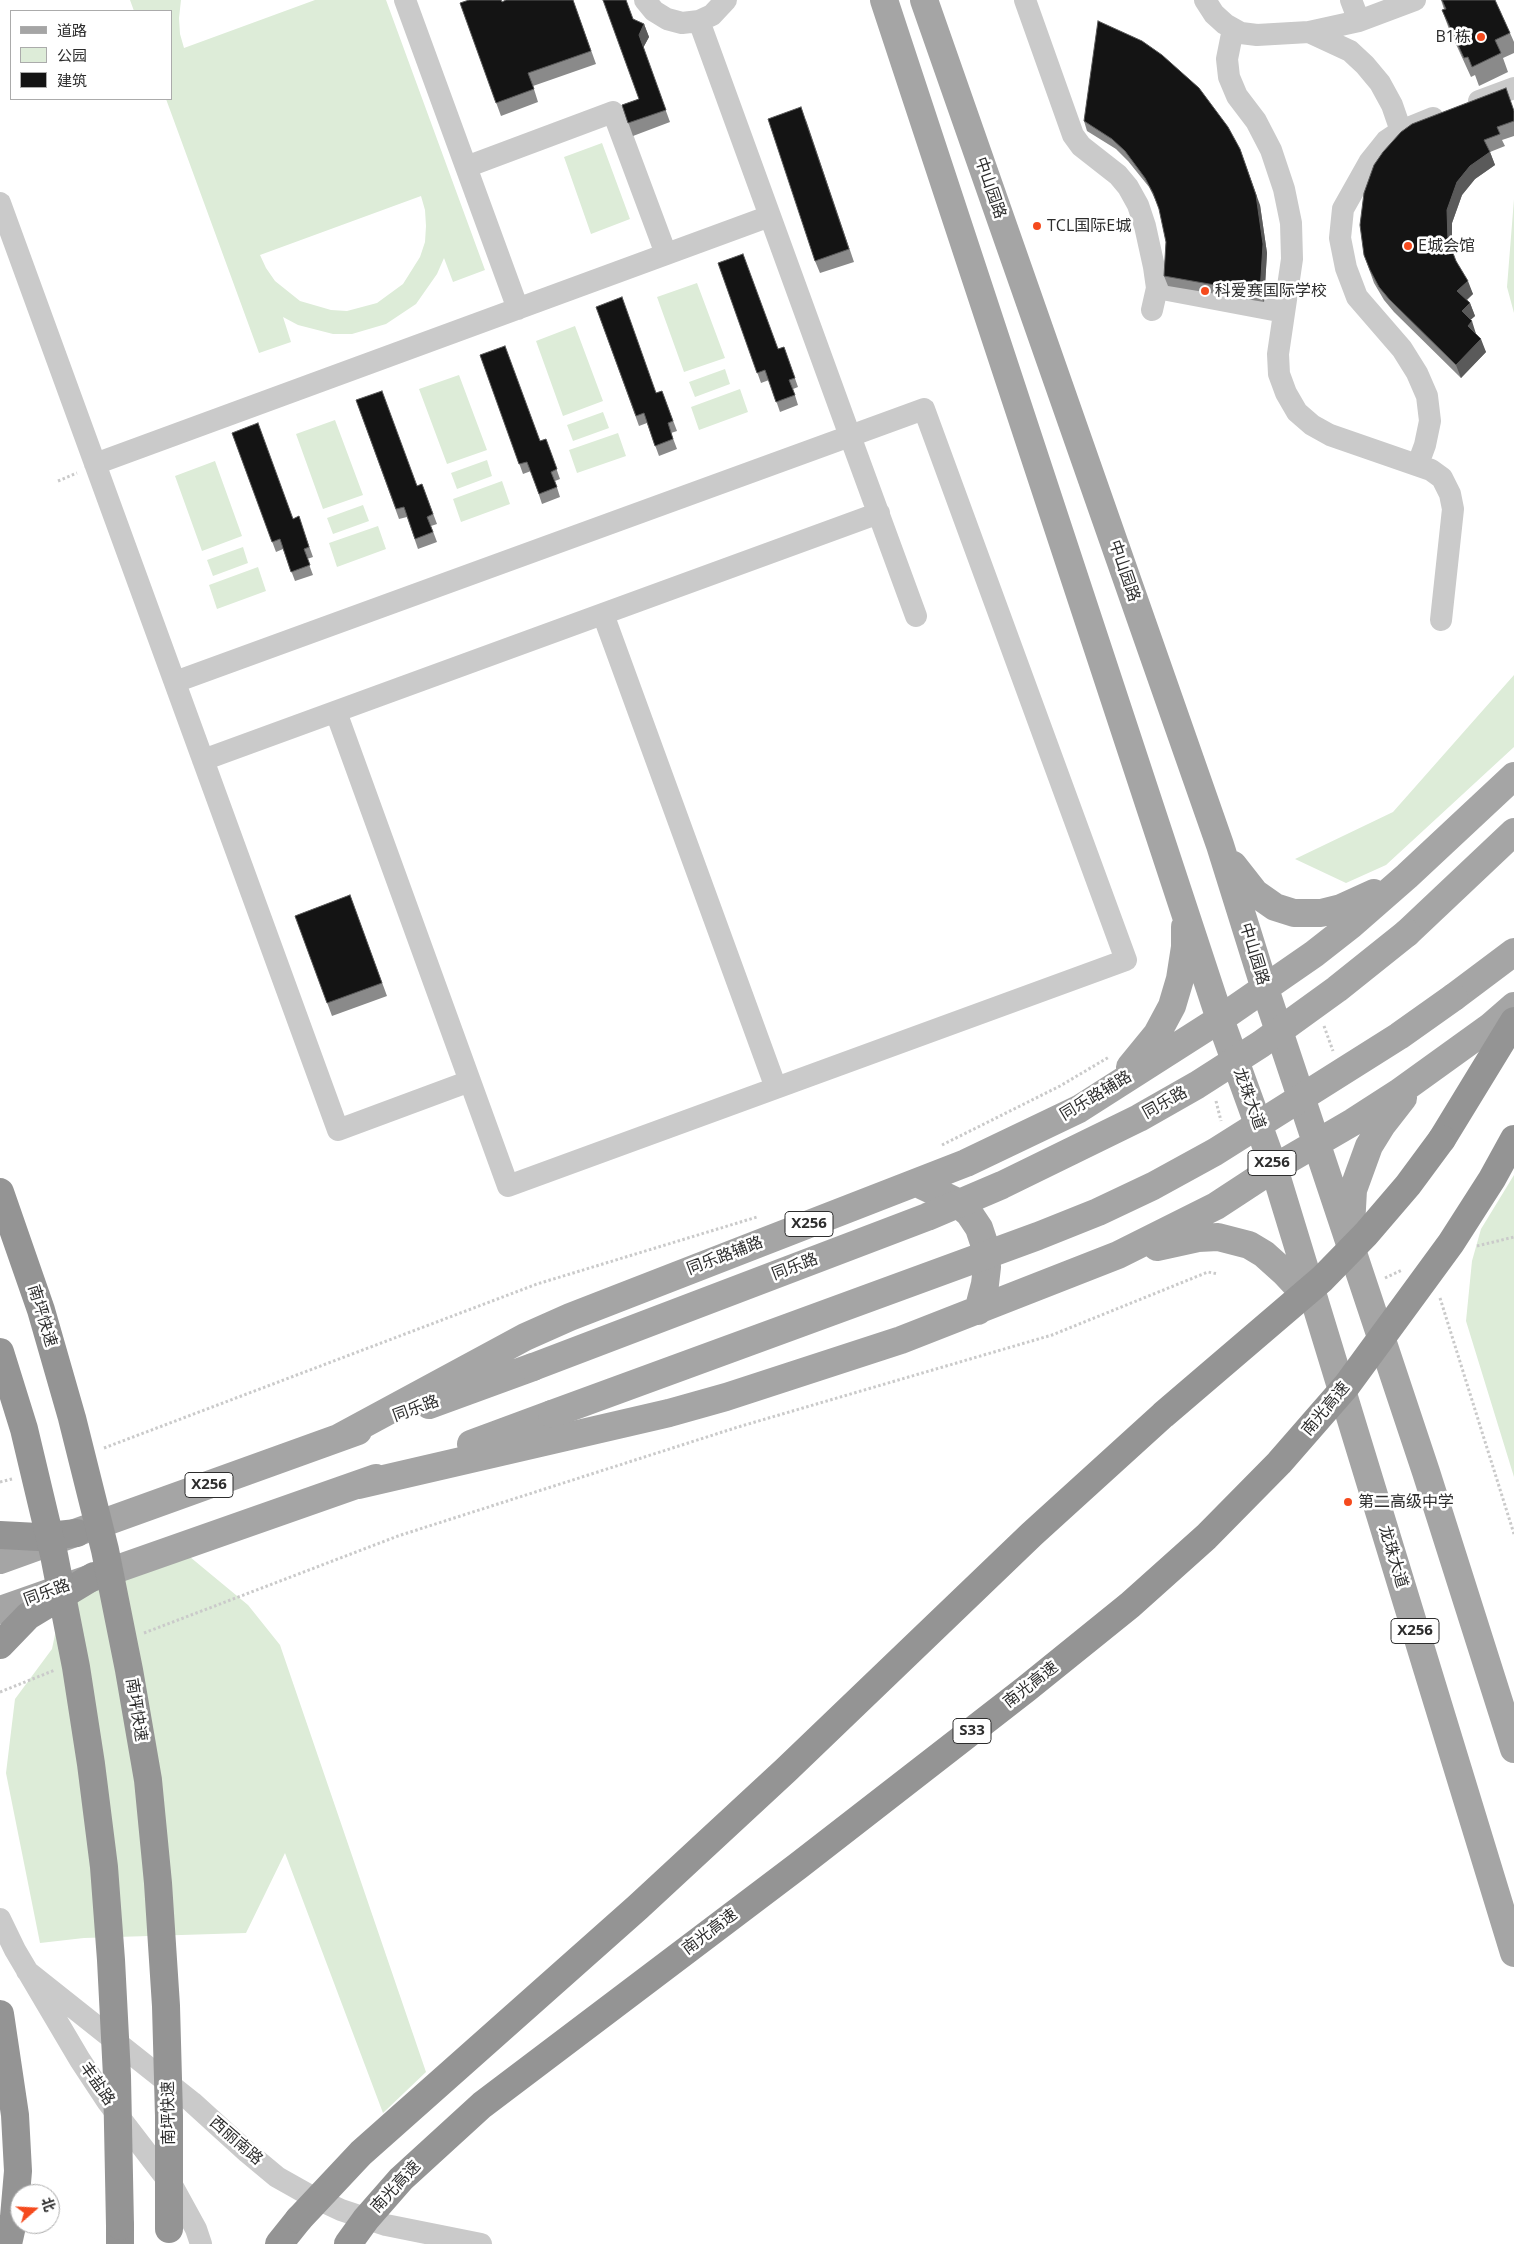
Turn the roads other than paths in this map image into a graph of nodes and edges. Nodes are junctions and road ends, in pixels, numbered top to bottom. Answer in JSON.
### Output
{"nodes":[{"id":1,"x":405,"y":0,"type":"edge"},
{"id":2,"x":645,"y":0,"type":"edge"},
{"id":3,"x":726,"y":0,"type":"edge"},
{"id":4,"x":884,"y":0,"type":"edge"},
{"id":5,"x":924,"y":0,"type":"edge"},
{"id":6,"x":1025,"y":0,"type":"edge"},
{"id":7,"x":1204,"y":0,"type":"edge"},
{"id":8,"x":1415,"y":0,"type":"edge"},
{"id":9,"x":1355,"y":10,"type":"edge"},
{"id":10,"x":699,"y":22,"type":"junction"},
{"id":11,"x":1233,"y":29,"type":"junction"},
{"id":12,"x":1308,"y":32,"type":"junction"},
{"id":13,"x":1514,"y":88,"type":"edge"},
{"id":14,"x":1401,"y":131,"type":"junction"},
{"id":15,"x":466,"y":167,"type":"junction"},
{"id":16,"x":0,"y":203,"type":"edge"},
{"id":17,"x":770,"y":216,"type":"junction"},
{"id":18,"x":666,"y":254,"type":"junction"},
{"id":19,"x":518,"y":309,"type":"junction"},
{"id":20,"x":1284,"y":312,"type":"junction"},
{"id":21,"x":850,"y":436,"type":"junction"},
{"id":22,"x":95,"y":464,"type":"junction"},
{"id":23,"x":1418,"y":464,"type":"junction"},
{"id":24,"x":878,"y":513,"type":"junction"},
{"id":25,"x":603,"y":614,"type":"junction"},
{"id":26,"x":916,"y":616,"type":"dead end"},
{"id":27,"x":1441,"y":620,"type":"dead end"},
{"id":28,"x":175,"y":682,"type":"junction"},
{"id":29,"x":336,"y":712,"type":"junction"},
{"id":30,"x":203,"y":760,"type":"junction"},
{"id":31,"x":1514,"y":776,"type":"edge"},
{"id":32,"x":1514,"y":832,"type":"edge"},
{"id":33,"x":1220,"y":845,"type":"junction"},
{"id":34,"x":1407,"y":876,"type":"junction"},
{"id":35,"x":1184,"y":908,"type":"junction"},
{"id":36,"x":1514,"y":952,"type":"edge"},
{"id":37,"x":1265,"y":990,"type":"junction"},
{"id":38,"x":1514,"y":1006,"type":"edge"},
{"id":39,"x":1220,"y":1019,"type":"junction"},
{"id":40,"x":1514,"y":1022,"type":"edge"},
{"id":41,"x":1422,"y":1075,"type":"junction"},
{"id":42,"x":470,"y":1081,"type":"junction"},
{"id":43,"x":776,"y":1088,"type":"junction"},
{"id":44,"x":1079,"y":1109,"type":"junction"},
{"id":45,"x":1514,"y":1139,"type":"edge"},
{"id":46,"x":1317,"y":1143,"type":"junction"},
{"id":47,"x":1274,"y":1168,"type":"junction"},
{"id":48,"x":917,"y":1183,"type":"junction"},
{"id":49,"x":0,"y":1192,"type":"edge"},
{"id":50,"x":1118,"y":1254,"type":"junction"},
{"id":51,"x":1364,"y":1287,"type":"junction"},
{"id":52,"x":1318,"y":1309,"type":"junction"},
{"id":53,"x":978,"y":1311,"type":"junction"},
{"id":54,"x":0,"y":1352,"type":"edge"},
{"id":55,"x":340,"y":1437,"type":"junction"},
{"id":56,"x":358,"y":1485,"type":"junction"},
{"id":57,"x":78,"y":1533,"type":"junction"},
{"id":58,"x":0,"y":1535,"type":"edge"},
{"id":59,"x":0,"y":1560,"type":"edge"},
{"id":60,"x":94,"y":1576,"type":"junction"},
{"id":61,"x":0,"y":1610,"type":"edge"},
{"id":62,"x":0,"y":1645,"type":"edge"},
{"id":63,"x":1514,"y":1750,"type":"edge"},
{"id":64,"x":0,"y":1919,"type":"edge"},
{"id":65,"x":1514,"y":1953,"type":"edge"},
{"id":66,"x":27,"y":1971,"type":"junction"},
{"id":67,"x":0,"y":2014,"type":"edge"},
{"id":68,"x":8,"y":2244,"type":"edge"},
{"id":69,"x":120,"y":2244,"type":"edge"},
{"id":70,"x":169,"y":2244,"type":"edge"},
{"id":71,"x":201,"y":2244,"type":"edge"},
{"id":72,"x":279,"y":2244,"type":"edge"},
{"id":73,"x":348,"y":2244,"type":"edge"},
{"id":74,"x":481,"y":2244,"type":"edge"}],
"edges":[{"from":1,"to":15,"type":"street"},
{"from":2,"to":10,"type":"street"},
{"from":3,"to":10,"type":"street"},
{"from":4,"to":35,"type":"main road"},
{"from":5,"to":33,"type":"main road","name":"中山园路"},
{"from":6,"to":20,"type":"street"},
{"from":7,"to":11,"type":"street"},
{"from":8,"to":9,"type":"street"},
{"from":9,"to":12,"type":"street"},
{"from":10,"to":17,"type":"street"},
{"from":11,"to":12,"type":"street"},
{"from":11,"to":20,"type":"street"},
{"from":12,"to":14,"type":"street"},
{"from":13,"to":14,"type":"street"},
{"from":14,"to":23,"type":"street"},
{"from":15,"to":18,"type":"street"},
{"from":15,"to":19,"type":"street"},
{"from":16,"to":22,"type":"street"},
{"from":17,"to":18,"type":"street"},
{"from":17,"to":21,"type":"street"},
{"from":18,"to":19,"type":"street"},
{"from":19,"to":22,"type":"street"},
{"from":20,"to":23,"type":"street"},
{"from":21,"to":24,"type":"street"},
{"from":21,"to":28,"type":"street"},
{"from":21,"to":43,"type":"street"},
{"from":22,"to":28,"type":"street"},
{"from":23,"to":27,"type":"street"},
{"from":24,"to":25,"type":"street"},
{"from":24,"to":26,"type":"street"},
{"from":25,"to":29,"type":"street"},
{"from":25,"to":43,"type":"street"},
{"from":28,"to":30,"type":"street"},
{"from":29,"to":30,"type":"street"},
{"from":29,"to":42,"type":"street"},
{"from":30,"to":42,"type":"street"},
{"from":31,"to":34,"type":"main road","name":"同乐路辅路"},
{"from":32,"to":55,"type":"main road","name":"同乐路","bridge":true},
{"from":33,"to":34,"type":"main road"},
{"from":33,"to":37,"type":"main road","name":"中山园路"},
{"from":34,"to":37,"type":"main road","name":"同乐路辅路"},
{"from":35,"to":39,"type":"main road"},
{"from":35,"to":44,"type":"main road"},
{"from":36,"to":56,"type":"main road","name":"同乐路","bridge":true},
{"from":37,"to":39,"type":"main road","name":"同乐路辅路","number":"X256"},
{"from":37,"to":46,"type":"main road","name":"中山园路","number":"X256"},
{"from":38,"to":41,"type":"main road"},
{"from":39,"to":44,"type":"main road","name":"同乐路辅路","number":"X256"},
{"from":39,"to":47,"type":"main road","name":"龙珠大道","number":"X256"},
{"from":40,"to":72,"type":"highway","bridge":true},
{"from":41,"to":46,"type":"main road"},
{"from":41,"to":51,"type":"main road"},
{"from":42,"to":43,"type":"street"},
{"from":44,"to":48,"type":"main road","name":"同乐路辅路","number":"X256"},
{"from":45,"to":73,"type":"highway","name":"南光高速","number":"S33","bridge":true},
{"from":46,"to":47,"type":"main road"},
{"from":46,"to":51,"type":"main road","number":"X256"},
{"from":47,"to":50,"type":"main road","number":"X256"},
{"from":47,"to":52,"type":"main road","name":"龙珠大道","number":"X256"},
{"from":48,"to":53,"type":"main road"},
{"from":48,"to":55,"type":"main road","name":"同乐路辅路","number":"X256"},
{"from":49,"to":70,"type":"highway","name":"南坪快速","bridge":true},
{"from":50,"to":52,"type":"main road","number":"X256"},
{"from":50,"to":53,"type":"main road","number":"X256"},
{"from":51,"to":63,"type":"main road","number":"X256"},
{"from":52,"to":65,"type":"main road","name":"龙珠大道","number":"X256"},
{"from":53,"to":56,"type":"main road","number":"X256"},
{"from":54,"to":69,"type":"highway","bridge":true},
{"from":55,"to":57,"type":"main road","name":"同乐路","number":"X256"},
{"from":56,"to":60,"type":"main road","name":"同乐路","number":"X256"},
{"from":57,"to":58,"type":"highway"},
{"from":57,"to":59,"type":"main road","name":"同乐路","number":"X256"},
{"from":60,"to":61,"type":"main road","name":"同乐路","number":"X256"},
{"from":60,"to":62,"type":"highway"},
{"from":64,"to":66,"type":"street","name":"丰盐路"},
{"from":66,"to":71,"type":"street","name":"丰盐路"},
{"from":66,"to":74,"type":"street","name":"西丽南路"},
{"from":67,"to":68,"type":"highway"}]}
